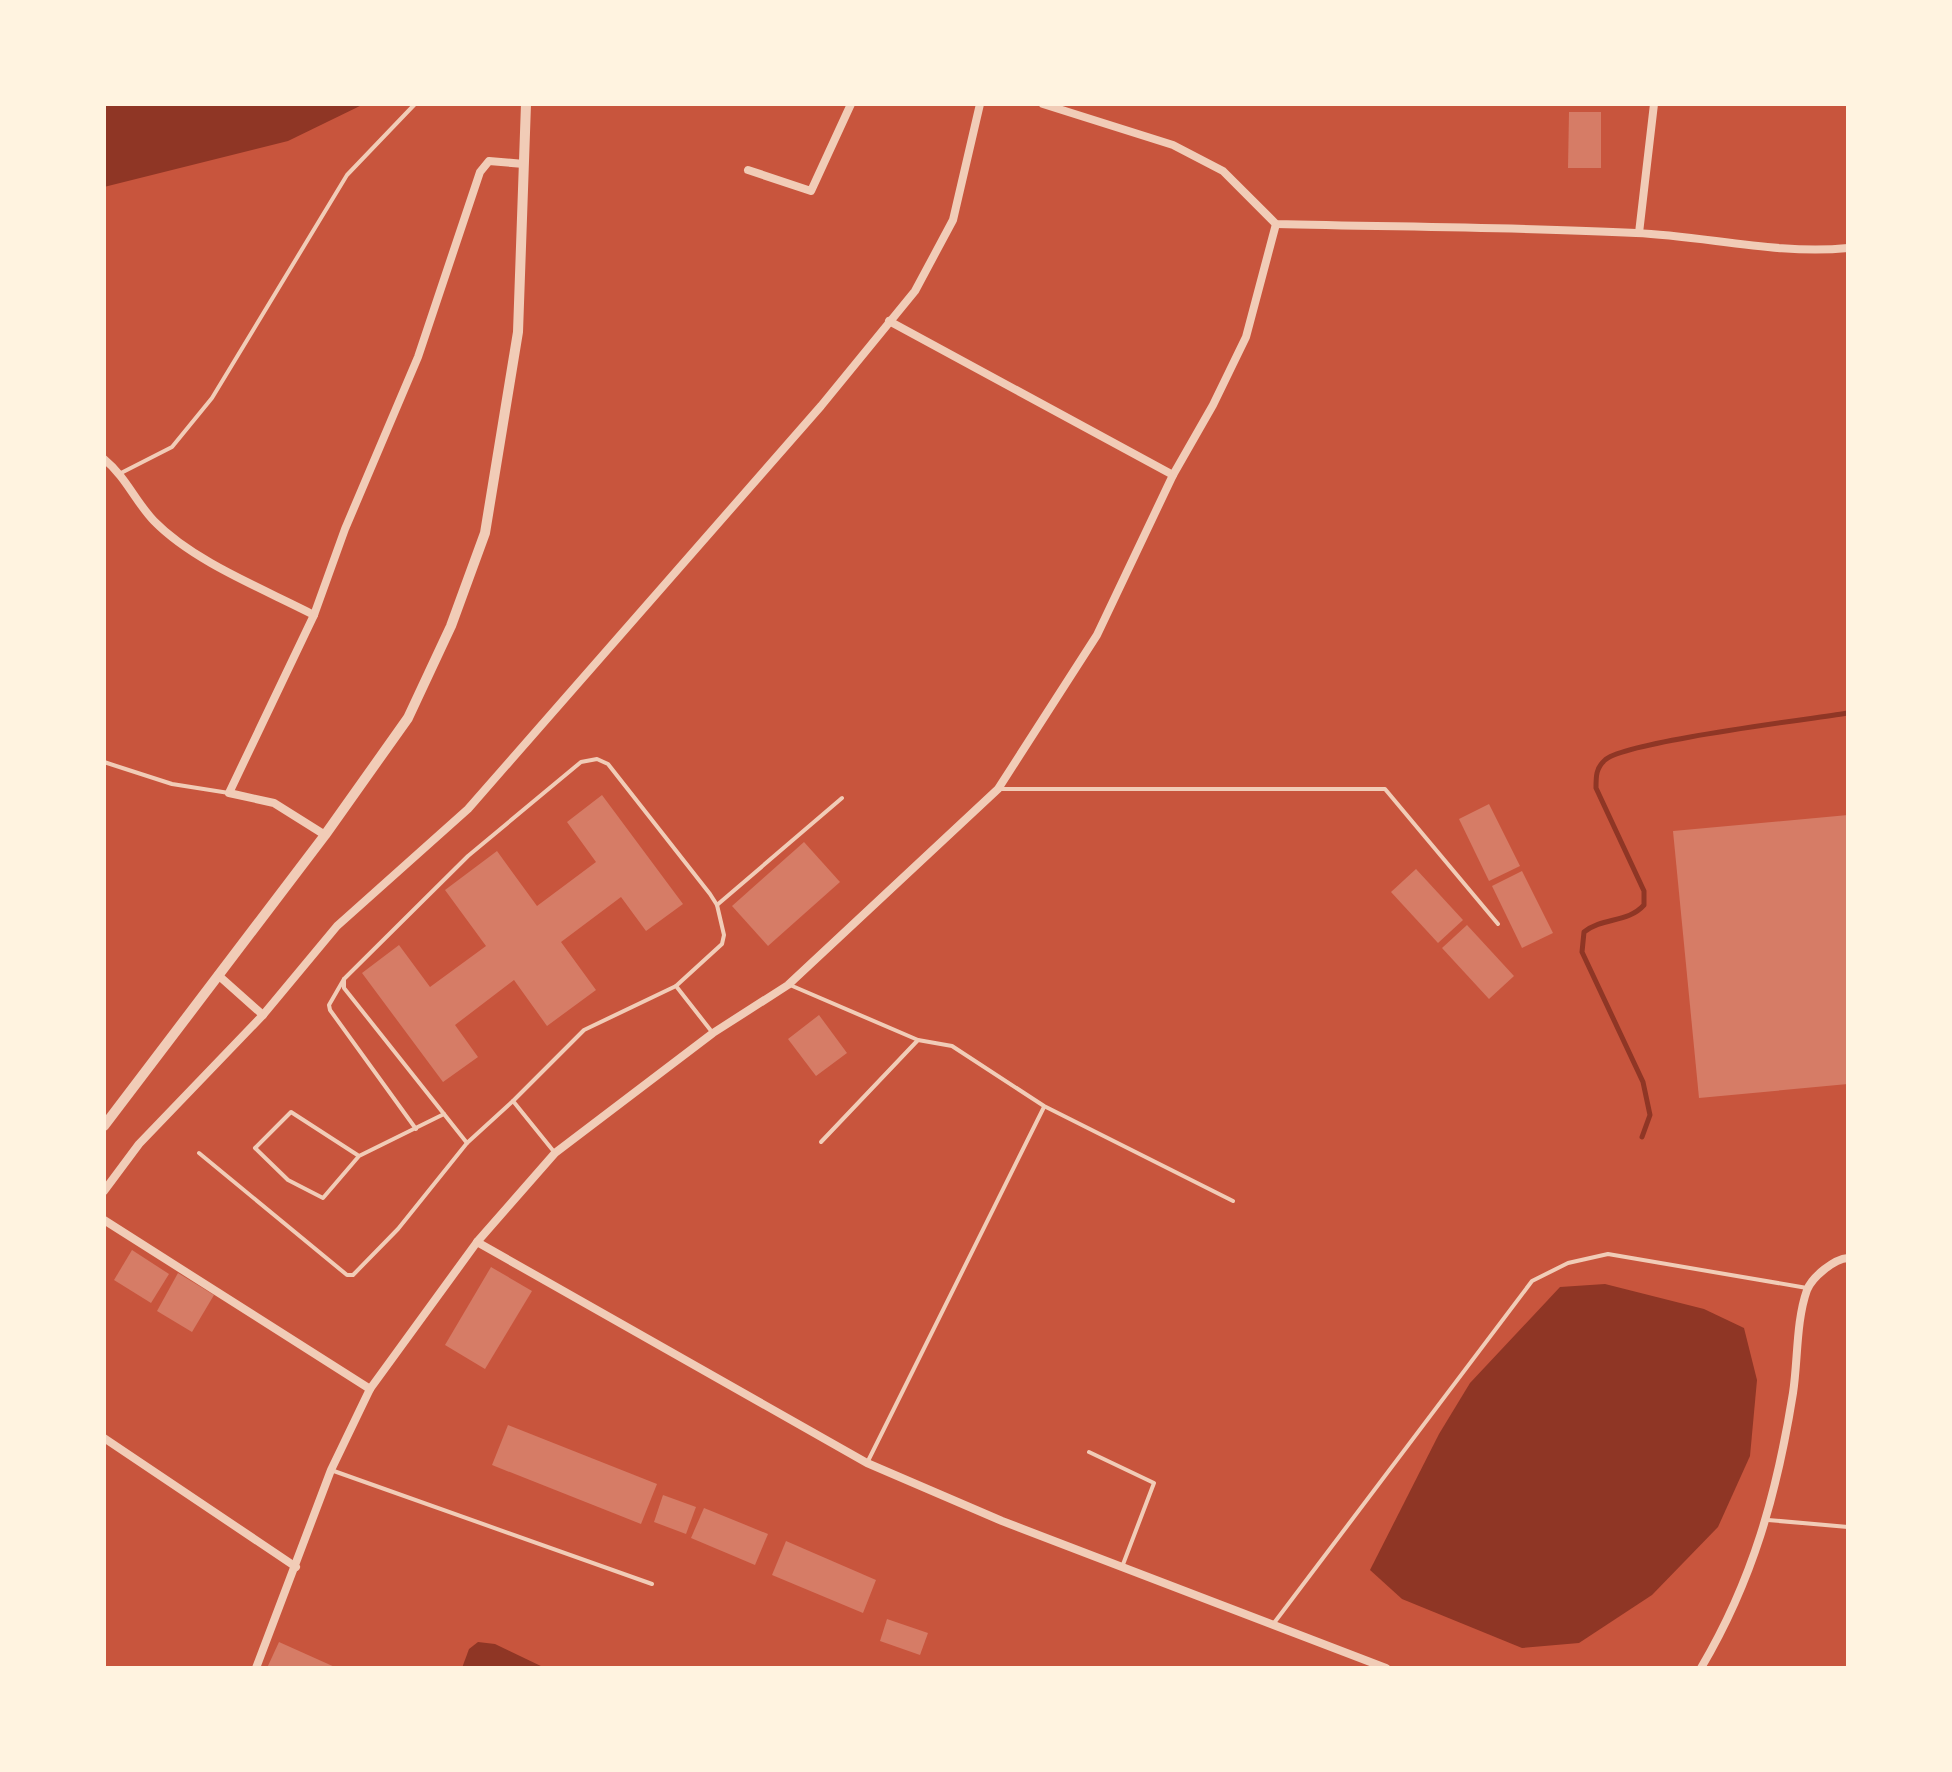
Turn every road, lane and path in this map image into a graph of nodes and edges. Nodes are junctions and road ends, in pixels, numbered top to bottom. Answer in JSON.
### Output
{"nodes":[{"id":1,"x":415,"y":104,"type":"edge"},
{"id":2,"x":526,"y":104,"type":"edge"},
{"id":3,"x":851,"y":104,"type":"edge"},
{"id":4,"x":980,"y":104,"type":"edge"},
{"id":5,"x":1043,"y":104,"type":"edge"},
{"id":6,"x":1654,"y":104,"type":"edge"},
{"id":7,"x":524,"y":164,"type":"junction"},
{"id":8,"x":748,"y":170,"type":"dead end"},
{"id":9,"x":1276,"y":224,"type":"junction"},
{"id":10,"x":1639,"y":233,"type":"junction"},
{"id":11,"x":1848,"y":248,"type":"edge"},
{"id":12,"x":889,"y":321,"type":"junction"},
{"id":13,"x":104,"y":459,"type":"edge"},
{"id":14,"x":121,"y":473,"type":"junction"},
{"id":15,"x":1173,"y":475,"type":"junction"},
{"id":16,"x":314,"y":615,"type":"junction"},
{"id":17,"x":104,"y":762,"type":"edge"},
{"id":18,"x":998,"y":789,"type":"junction"},
{"id":19,"x":229,"y":793,"type":"junction"},
{"id":20,"x":842,"y":798,"type":"dead end"},
{"id":21,"x":325,"y":835,"type":"junction"},
{"id":22,"x":717,"y":905,"type":"junction"},
{"id":23,"x":1498,"y":924,"type":"dead end"},
{"id":24,"x":218,"y":975,"type":"junction"},
{"id":25,"x":344,"y":979,"type":"junction"},
{"id":26,"x":788,"y":985,"type":"junction"},
{"id":27,"x":676,"y":986,"type":"junction"},
{"id":28,"x":263,"y":1015,"type":"junction"},
{"id":29,"x":713,"y":1033,"type":"junction"},
{"id":30,"x":918,"y":1040,"type":"junction"},
{"id":31,"x":513,"y":1101,"type":"junction"},
{"id":32,"x":1044,"y":1106,"type":"junction"},
{"id":33,"x":444,"y":1114,"type":"junction"},
{"id":34,"x":104,"y":1126,"type":"edge"},
{"id":35,"x":416,"y":1129,"type":"junction"},
{"id":36,"x":821,"y":1142,"type":"dead end"},
{"id":37,"x":467,"y":1143,"type":"junction"},
{"id":38,"x":199,"y":1153,"type":"dead end"},
{"id":39,"x":555,"y":1153,"type":"junction"},
{"id":40,"x":359,"y":1156,"type":"junction"},
{"id":41,"x":104,"y":1191,"type":"edge"},
{"id":42,"x":1233,"y":1201,"type":"dead end"},
{"id":43,"x":104,"y":1220,"type":"edge"},
{"id":44,"x":477,"y":1242,"type":"junction"},
{"id":45,"x":1848,"y":1258,"type":"edge"},
{"id":46,"x":1807,"y":1288,"type":"junction"},
{"id":47,"x":370,"y":1389,"type":"junction"},
{"id":48,"x":104,"y":1438,"type":"edge"},
{"id":49,"x":1089,"y":1452,"type":"dead end"},
{"id":50,"x":867,"y":1463,"type":"junction"},
{"id":51,"x":331,"y":1470,"type":"junction"},
{"id":52,"x":1768,"y":1520,"type":"junction"},
{"id":53,"x":1848,"y":1527,"type":"edge"},
{"id":54,"x":296,"y":1567,"type":"junction"},
{"id":55,"x":1122,"y":1567,"type":"junction"},
{"id":56,"x":652,"y":1584,"type":"dead end"},
{"id":57,"x":1273,"y":1625,"type":"junction"},
{"id":58,"x":256,"y":1668,"type":"edge"},
{"id":59,"x":1386,"y":1668,"type":"edge"},
{"id":60,"x":1701,"y":1668,"type":"edge"}],
"edges":[{"from":1,"to":14,"type":"lane"},
{"from":2,"to":7,"type":"street"},
{"from":3,"to":8,"type":"street"},
{"from":4,"to":12,"type":"street"},
{"from":5,"to":9,"type":"street"},
{"from":6,"to":10,"type":"street"},
{"from":7,"to":16,"type":"street"},
{"from":7,"to":21,"type":"street"},
{"from":9,"to":10,"type":"street"},
{"from":9,"to":15,"type":"street"},
{"from":10,"to":11,"type":"street"},
{"from":12,"to":15,"type":"street"},
{"from":12,"to":28,"type":"street"},
{"from":13,"to":14,"type":"street"},
{"from":14,"to":16,"type":"street"},
{"from":15,"to":18,"type":"street"},
{"from":16,"to":19,"type":"street"},
{"from":17,"to":19,"type":"lane"},
{"from":18,"to":23,"type":"lane"},
{"from":18,"to":26,"type":"street"},
{"from":19,"to":21,"type":"street"},
{"from":20,"to":22,"type":"lane"},
{"from":21,"to":24,"type":"street"},
{"from":22,"to":25,"type":"lane"},
{"from":22,"to":27,"type":"lane"},
{"from":24,"to":28,"type":"street"},
{"from":24,"to":34,"type":"street"},
{"from":25,"to":33,"type":"lane"},
{"from":25,"to":35,"type":"lane"},
{"from":26,"to":29,"type":"street"},
{"from":26,"to":30,"type":"lane"},
{"from":27,"to":29,"type":"lane"},
{"from":27,"to":31,"type":"lane"},
{"from":28,"to":41,"type":"street"},
{"from":29,"to":39,"type":"street"},
{"from":30,"to":32,"type":"lane"},
{"from":30,"to":36,"type":"lane"},
{"from":31,"to":37,"type":"lane"},
{"from":31,"to":39,"type":"lane"},
{"from":32,"to":42,"type":"lane"},
{"from":32,"to":50,"type":"lane"},
{"from":33,"to":35,"type":"lane"},
{"from":33,"to":37,"type":"lane"},
{"from":35,"to":40,"type":"lane"},
{"from":37,"to":38,"type":"lane"},
{"from":39,"to":44,"type":"street"},
{"from":40,"to":40,"type":"lane"},
{"from":43,"to":47,"type":"street"},
{"from":44,"to":47,"type":"street"},
{"from":44,"to":50,"type":"street"},
{"from":45,"to":46,"type":"street"},
{"from":46,"to":52,"type":"street"},
{"from":46,"to":57,"type":"lane"},
{"from":47,"to":51,"type":"street"},
{"from":48,"to":54,"type":"street"},
{"from":49,"to":55,"type":"lane"},
{"from":50,"to":55,"type":"street"},
{"from":51,"to":54,"type":"street"},
{"from":51,"to":56,"type":"lane"},
{"from":52,"to":53,"type":"lane"},
{"from":52,"to":60,"type":"street"},
{"from":54,"to":58,"type":"street"},
{"from":55,"to":57,"type":"street"},
{"from":57,"to":59,"type":"street"}]}
